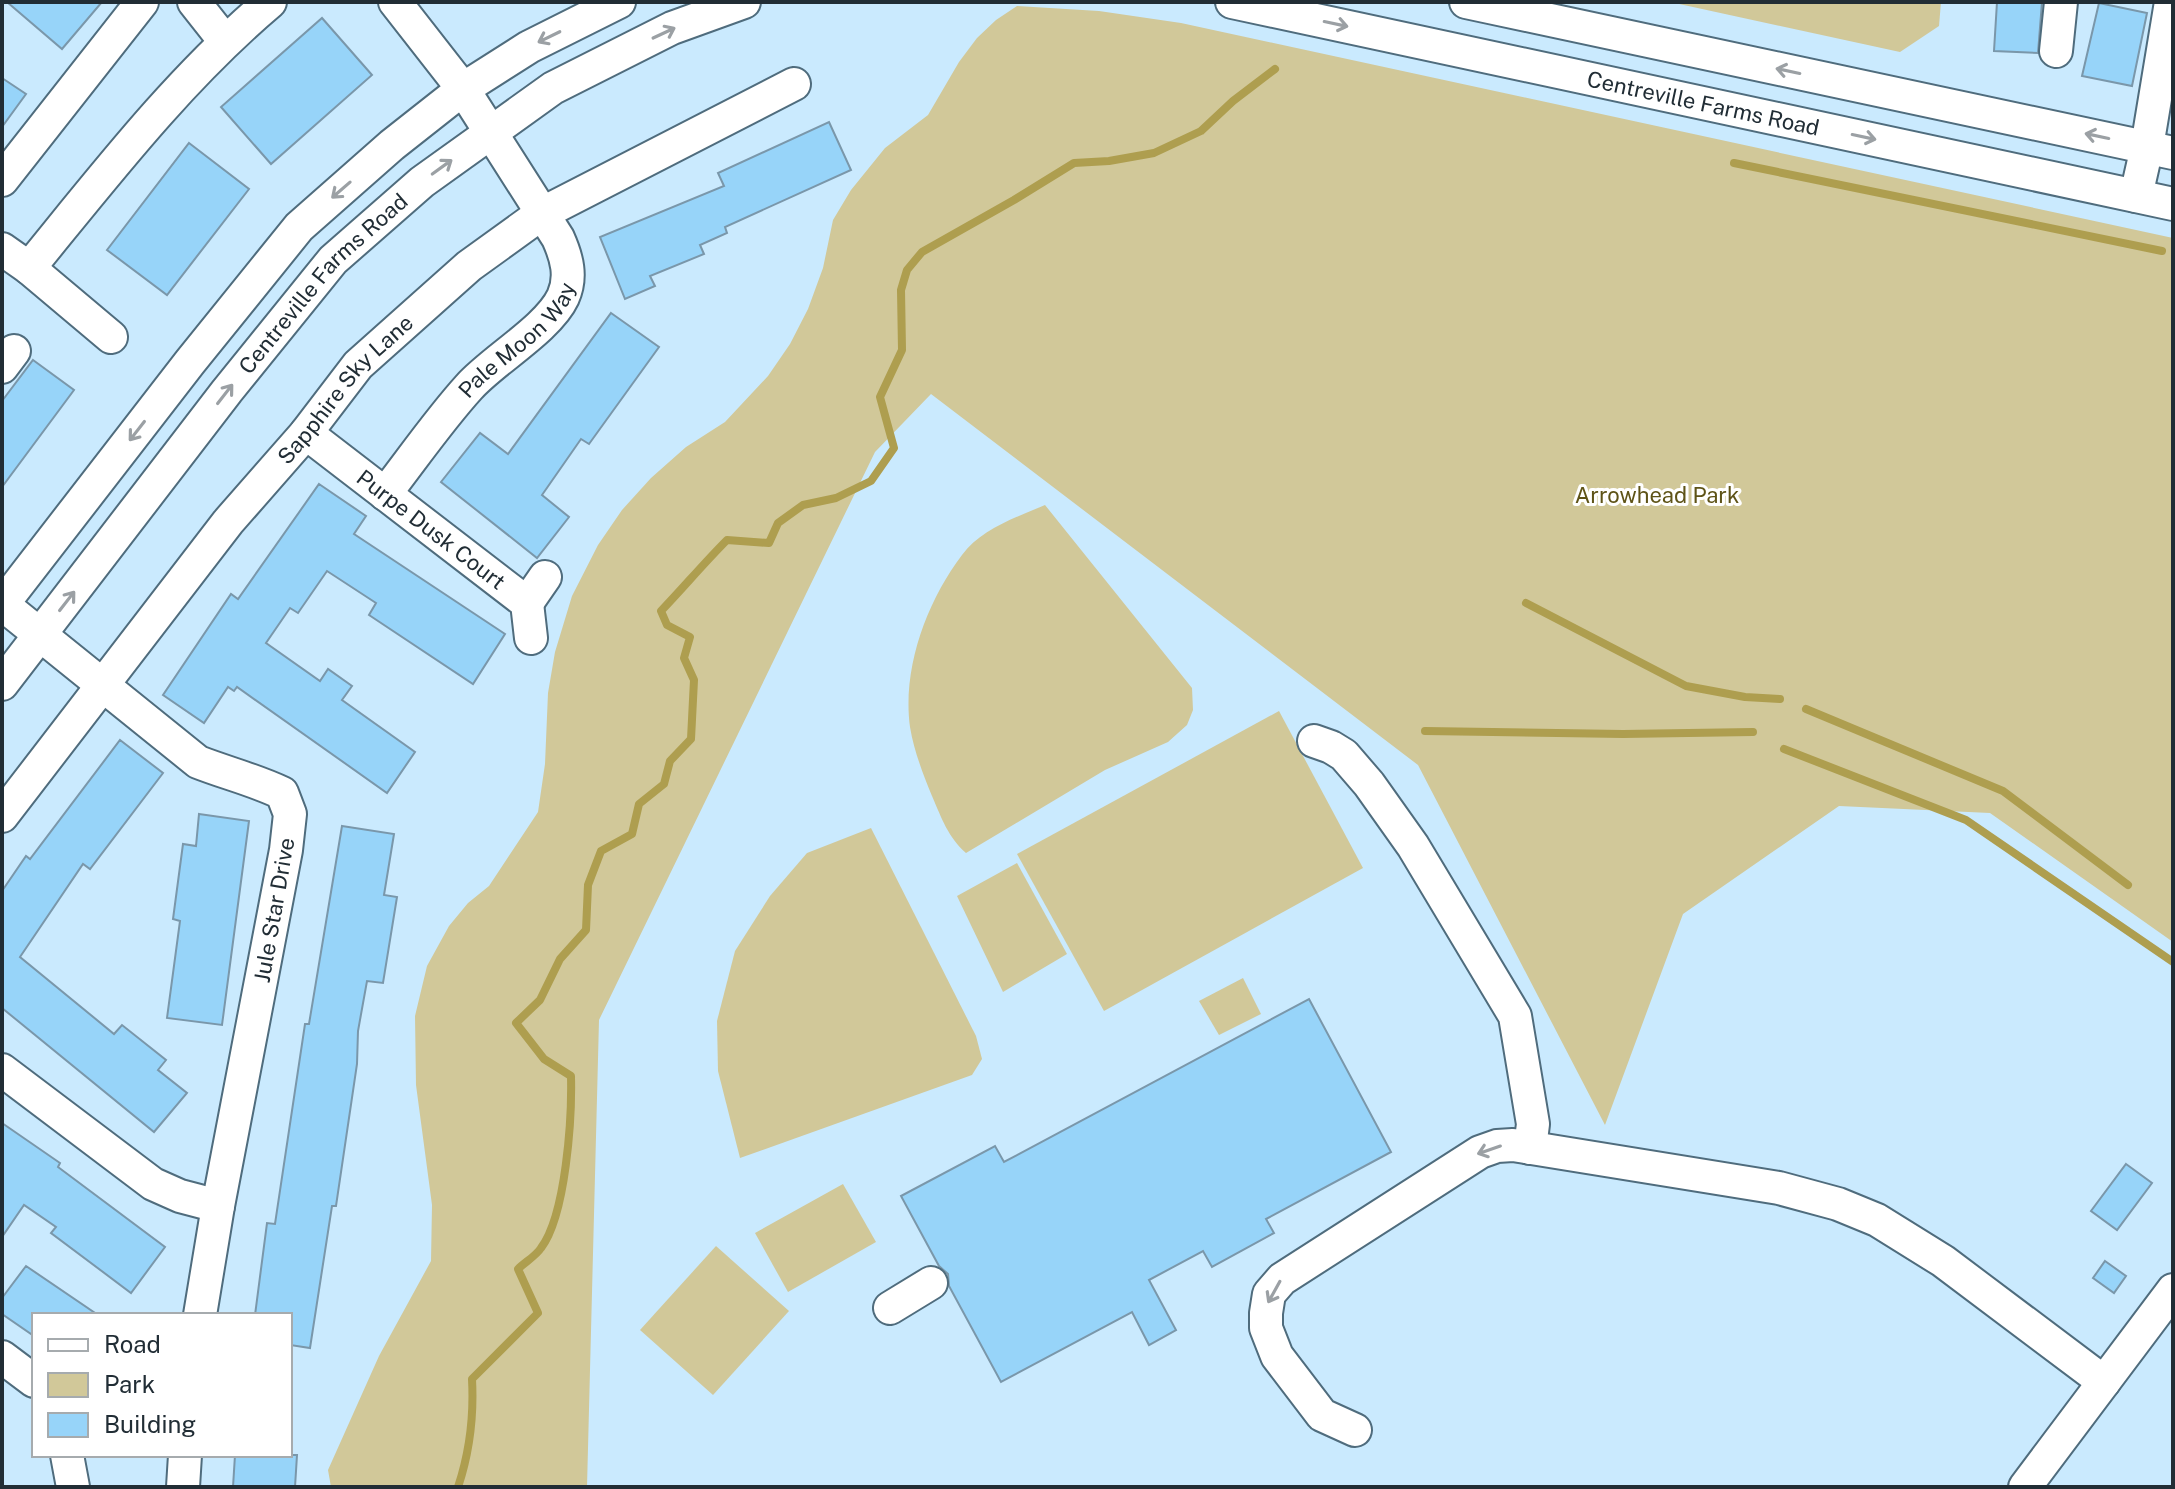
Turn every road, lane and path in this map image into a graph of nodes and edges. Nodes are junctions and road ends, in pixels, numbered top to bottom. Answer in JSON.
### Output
{"nodes":[{"id":1,"x":142,"y":2,"type":"edge"},
{"id":2,"x":194,"y":2,"type":"edge"},
{"id":3,"x":270,"y":2,"type":"edge"},
{"id":4,"x":395,"y":2,"type":"edge"},
{"id":5,"x":619,"y":2,"type":"edge"},
{"id":6,"x":744,"y":2,"type":"edge"},
{"id":7,"x":1232,"y":2,"type":"edge"},
{"id":8,"x":1466,"y":2,"type":"edge"},
{"id":9,"x":2061,"y":2,"type":"edge"},
{"id":10,"x":2171,"y":2,"type":"edge"},
{"id":11,"x":224,"y":40,"type":"junction"},
{"id":12,"x":2056,"y":51,"type":"dead end"},
{"id":13,"x":794,"y":84,"type":"dead end"},
{"id":14,"x":463,"y":89,"type":"junction"},
{"id":15,"x":490,"y":132,"type":"junction"},
{"id":16,"x":2160,"y":150,"type":"edge"},
{"id":17,"x":2,"y":180,"type":"edge"},
{"id":18,"x":2136,"y":196,"type":"junction"},
{"id":19,"x":2173,"y":204,"type":"edge"},
{"id":20,"x":541,"y":214,"type":"junction"},
{"id":21,"x":2,"y":249,"type":"edge"},
{"id":22,"x":29,"y":268,"type":"junction"},
{"id":23,"x":111,"y":337,"type":"dead end"},
{"id":24,"x":306,"y":433,"type":"junction"},
{"id":25,"x":385,"y":494,"type":"junction"},
{"id":26,"x":2,"y":605,"type":"edge"},
{"id":27,"x":41,"y":634,"type":"junction"},
{"id":28,"x":531,"y":638,"type":"dead end"},
{"id":29,"x":2,"y":684,"type":"edge"},
{"id":30,"x":102,"y":687,"type":"junction"},
{"id":31,"x":1314,"y":741,"type":"dead end"},
{"id":32,"x":2,"y":816,"type":"edge"},
{"id":33,"x":2,"y":1070,"type":"edge"},
{"id":34,"x":1530,"y":1148,"type":"junction"},
{"id":35,"x":218,"y":1206,"type":"junction"},
{"id":36,"x":931,"y":1283,"type":"dead end"},
{"id":37,"x":2173,"y":1290,"type":"edge"},
{"id":38,"x":890,"y":1308,"type":"dead end"},
{"id":39,"x":200,"y":1313,"type":"edge"},
{"id":40,"x":2,"y":1357,"type":"edge"},
{"id":41,"x":32,"y":1380,"type":"edge"},
{"id":42,"x":2104,"y":1382,"type":"junction"},
{"id":43,"x":1355,"y":1430,"type":"dead end"},
{"id":44,"x":67,"y":1457,"type":"edge"},
{"id":45,"x":185,"y":1457,"type":"edge"},
{"id":46,"x":73,"y":1487,"type":"edge"},
{"id":47,"x":183,"y":1487,"type":"edge"},
{"id":48,"x":2025,"y":1487,"type":"edge"}],
"edges":[{"from":1,"to":17,"type":"street"},
{"from":2,"to":11,"type":"street"},
{"from":3,"to":11,"type":"street"},
{"from":4,"to":14,"type":"street","name":"Pale Moon Way"},
{"from":5,"to":14,"type":"street","one_way":true},
{"from":15,"to":6,"type":"street","name":"Centreville Farms Road","one_way":true},
{"from":7,"to":18,"type":"street","name":"Centreville Farms Road","one_way":true},
{"from":16,"to":8,"type":"street","one_way":true},
{"from":9,"to":12,"type":"street"},
{"from":10,"to":16,"type":"street"},
{"from":11,"to":22,"type":"street"},
{"from":13,"to":20,"type":"street","name":"Sapphire Sky Lane"},
{"from":14,"to":15,"type":"street","name":"Pale Moon Way"},
{"from":14,"to":26,"type":"street","one_way":true},
{"from":15,"to":20,"type":"street","name":"Pale Moon Way"},
{"from":27,"to":15,"type":"street","name":"Centreville Farms Road","one_way":true},
{"from":16,"to":18,"type":"street"},
{"from":18,"to":19,"type":"street","name":"Centreville Farms Road"},
{"from":20,"to":24,"type":"street","name":"Sapphire Sky Lane"},
{"from":20,"to":25,"type":"street","name":"Pale Moon Way"},
{"from":21,"to":22,"type":"street"},
{"from":22,"to":23,"type":"street"},
{"from":24,"to":25,"type":"street","name":"Purpe Dusk Court"},
{"from":24,"to":30,"type":"street","name":"Sapphire Sky Lane"},
{"from":25,"to":28,"type":"street","name":"Purpe Dusk Court"},
{"from":26,"to":27,"type":"street","name":"Jule Star Drive"},
{"from":27,"to":29,"type":"street","name":"Centreville Farms Road"},
{"from":27,"to":30,"type":"street","name":"Jule Star Drive"},
{"from":30,"to":32,"type":"street","name":"Sapphire Sky Lane"},
{"from":30,"to":35,"type":"street","name":"Jule Star Drive"},
{"from":31,"to":34,"type":"street"},
{"from":33,"to":35,"type":"street"},
{"from":34,"to":42,"type":"street"},
{"from":34,"to":43,"type":"street","one_way":true},
{"from":35,"to":39,"type":"street","name":"Jule Star Drive"},
{"from":36,"to":38,"type":"street"},
{"from":37,"to":42,"type":"street"},
{"from":40,"to":41,"type":"street"},
{"from":42,"to":48,"type":"street"},
{"from":44,"to":46,"type":"street"},
{"from":45,"to":47,"type":"street"}]}
